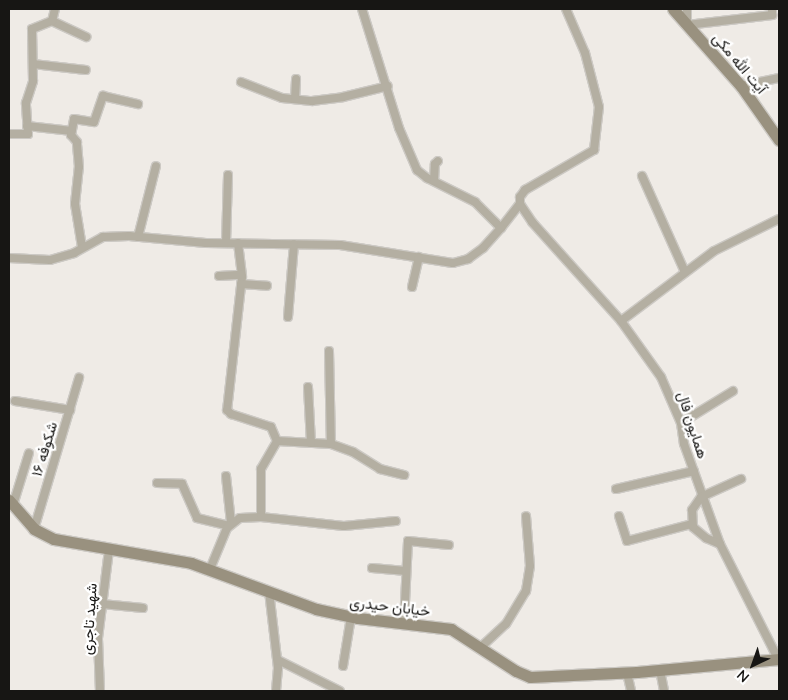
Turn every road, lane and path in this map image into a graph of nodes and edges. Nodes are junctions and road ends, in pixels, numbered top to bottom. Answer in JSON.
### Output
{"nodes":[{"id":1,"x":55,"y":9,"type":"edge"},
{"id":2,"x":362,"y":9,"type":"edge"},
{"id":3,"x":566,"y":9,"type":"edge"},
{"id":4,"x":673,"y":9,"type":"edge"},
{"id":5,"x":687,"y":9,"type":"edge"},
{"id":6,"x":772,"y":9,"type":"edge"},
{"id":7,"x":52,"y":21,"type":"junction"},
{"id":8,"x":687,"y":25,"type":"junction"},
{"id":9,"x":87,"y":37,"type":"dead end"},
{"id":10,"x":33,"y":64,"type":"junction"},
{"id":11,"x":86,"y":70,"type":"dead end"},
{"id":12,"x":779,"y":78,"type":"edge"},
{"id":13,"x":296,"y":79,"type":"dead end"},
{"id":14,"x":241,"y":82,"type":"dead end"},
{"id":15,"x":388,"y":86,"type":"junction"},
{"id":16,"x":741,"y":86,"type":"junction"},
{"id":17,"x":295,"y":99,"type":"junction"},
{"id":18,"x":138,"y":104,"type":"dead end"},
{"id":19,"x":27,"y":126,"type":"junction"},
{"id":20,"x":72,"y":131,"type":"junction"},
{"id":21,"x":9,"y":134,"type":"edge"},
{"id":22,"x":779,"y":140,"type":"edge"},
{"id":23,"x":438,"y":161,"type":"dead end"},
{"id":24,"x":156,"y":166,"type":"dead end"},
{"id":25,"x":228,"y":176,"type":"dead end"},
{"id":26,"x":642,"y":176,"type":"dead end"},
{"id":27,"x":434,"y":181,"type":"junction"},
{"id":28,"x":520,"y":204,"type":"junction"},
{"id":29,"x":779,"y":220,"type":"edge"},
{"id":30,"x":501,"y":228,"type":"junction"},
{"id":31,"x":138,"y":237,"type":"junction"},
{"id":32,"x":226,"y":243,"type":"junction"},
{"id":33,"x":238,"y":243,"type":"junction"},
{"id":34,"x":294,"y":244,"type":"junction"},
{"id":35,"x":82,"y":247,"type":"junction"},
{"id":36,"x":419,"y":257,"type":"junction"},
{"id":37,"x":9,"y":258,"type":"edge"},
{"id":38,"x":685,"y":272,"type":"junction"},
{"id":39,"x":240,"y":275,"type":"junction"},
{"id":40,"x":219,"y":276,"type":"dead end"},
{"id":41,"x":241,"y":284,"type":"junction"},
{"id":42,"x":267,"y":286,"type":"dead end"},
{"id":43,"x":412,"y":287,"type":"dead end"},
{"id":44,"x":288,"y":317,"type":"dead end"},
{"id":45,"x":621,"y":322,"type":"junction"},
{"id":46,"x":329,"y":350,"type":"dead end"},
{"id":47,"x":79,"y":378,"type":"dead end"},
{"id":48,"x":308,"y":387,"type":"dead end"},
{"id":49,"x":733,"y":391,"type":"dead end"},
{"id":50,"x":15,"y":401,"type":"dead end"},
{"id":51,"x":70,"y":410,"type":"junction"},
{"id":52,"x":681,"y":423,"type":"junction"},
{"id":53,"x":277,"y":441,"type":"junction"},
{"id":54,"x":311,"y":443,"type":"junction"},
{"id":55,"x":332,"y":444,"type":"junction"},
{"id":56,"x":29,"y":453,"type":"dead end"},
{"id":57,"x":694,"y":471,"type":"junction"},
{"id":58,"x":404,"y":475,"type":"dead end"},
{"id":59,"x":226,"y":476,"type":"dead end"},
{"id":60,"x":741,"y":479,"type":"dead end"},
{"id":61,"x":156,"y":483,"type":"dead end"},
{"id":62,"x":616,"y":489,"type":"dead end"},
{"id":63,"x":701,"y":498,"type":"junction"},
{"id":64,"x":11,"y":503,"type":"edge"},
{"id":65,"x":526,"y":516,"type":"dead end"},
{"id":66,"x":618,"y":516,"type":"dead end"},
{"id":67,"x":261,"y":517,"type":"junction"},
{"id":68,"x":396,"y":521,"type":"dead end"},
{"id":69,"x":229,"y":524,"type":"junction"},
{"id":70,"x":692,"y":524,"type":"junction"},
{"id":71,"x":34,"y":529,"type":"junction"},
{"id":72,"x":720,"y":544,"type":"junction"},
{"id":73,"x":449,"y":545,"type":"dead end"},
{"id":74,"x":109,"y":550,"type":"junction"},
{"id":75,"x":372,"y":568,"type":"dead end"},
{"id":76,"x":210,"y":569,"type":"junction"},
{"id":77,"x":406,"y":571,"type":"junction"},
{"id":78,"x":270,"y":591,"type":"junction"},
{"id":79,"x":102,"y":604,"type":"junction"},
{"id":80,"x":142,"y":608,"type":"dead end"},
{"id":81,"x":350,"y":616,"type":"junction"},
{"id":82,"x":404,"y":623,"type":"junction"},
{"id":83,"x":481,"y":647,"type":"junction"},
{"id":84,"x":779,"y":659,"type":"edge"},
{"id":85,"x":278,"y":660,"type":"junction"},
{"id":86,"x":343,"y":666,"type":"dead end"},
{"id":87,"x":660,"y":670,"type":"junction"},
{"id":88,"x":627,"y":672,"type":"junction"},
{"id":89,"x":100,"y":691,"type":"edge"},
{"id":90,"x":276,"y":691,"type":"edge"},
{"id":91,"x":340,"y":691,"type":"edge"},
{"id":92,"x":631,"y":691,"type":"edge"},
{"id":93,"x":664,"y":691,"type":"edge"}],
"edges":[{"from":1,"to":7,"type":"street"},
{"from":2,"to":15,"type":"street"},
{"from":3,"to":28,"type":"street"},
{"from":4,"to":8,"type":"street","name":"آیت الله مکی"},
{"from":5,"to":8,"type":"street"},
{"from":6,"to":8,"type":"street"},
{"from":7,"to":9,"type":"street"},
{"from":7,"to":10,"type":"street"},
{"from":8,"to":16,"type":"street","name":"آیت الله مکی"},
{"from":10,"to":11,"type":"street"},
{"from":10,"to":19,"type":"street"},
{"from":12,"to":16,"type":"street"},
{"from":13,"to":17,"type":"street"},
{"from":14,"to":17,"type":"street"},
{"from":15,"to":17,"type":"street"},
{"from":15,"to":27,"type":"street"},
{"from":16,"to":22,"type":"street","name":"آیت الله مکی"},
{"from":18,"to":20,"type":"street"},
{"from":19,"to":20,"type":"street"},
{"from":19,"to":21,"type":"street"},
{"from":20,"to":35,"type":"street"},
{"from":23,"to":27,"type":"street"},
{"from":24,"to":31,"type":"street"},
{"from":25,"to":32,"type":"street"},
{"from":26,"to":38,"type":"street"},
{"from":27,"to":30,"type":"street"},
{"from":28,"to":30,"type":"street"},
{"from":28,"to":45,"type":"street","name":"همایون فال"},
{"from":29,"to":38,"type":"street"},
{"from":30,"to":36,"type":"street"},
{"from":31,"to":32,"type":"street"},
{"from":31,"to":35,"type":"street"},
{"from":32,"to":33,"type":"street"},
{"from":33,"to":34,"type":"street"},
{"from":33,"to":39,"type":"street"},
{"from":34,"to":36,"type":"street"},
{"from":34,"to":44,"type":"street"},
{"from":35,"to":37,"type":"street"},
{"from":36,"to":43,"type":"street"},
{"from":38,"to":45,"type":"street"},
{"from":39,"to":40,"type":"street"},
{"from":39,"to":41,"type":"street"},
{"from":41,"to":42,"type":"street"},
{"from":41,"to":53,"type":"street"},
{"from":45,"to":52,"type":"street","name":"همایون فال"},
{"from":46,"to":55,"type":"street"},
{"from":47,"to":51,"type":"street","name":"شکوفه ۱۶"},
{"from":48,"to":54,"type":"street"},
{"from":49,"to":52,"type":"street"},
{"from":50,"to":51,"type":"street"},
{"from":51,"to":71,"type":"street","name":"شکوفه ۱۶"},
{"from":52,"to":57,"type":"street","name":"همایون فال"},
{"from":53,"to":54,"type":"street"},
{"from":53,"to":67,"type":"street"},
{"from":54,"to":55,"type":"street"},
{"from":55,"to":58,"type":"street"},
{"from":56,"to":64,"type":"street"},
{"from":57,"to":62,"type":"street"},
{"from":57,"to":63,"type":"street","name":"همایون فال"},
{"from":59,"to":69,"type":"street"},
{"from":60,"to":63,"type":"street"},
{"from":61,"to":69,"type":"street"},
{"from":63,"to":70,"type":"street"},
{"from":63,"to":72,"type":"street","name":"همایون فال"},
{"from":64,"to":71,"type":"street","name":"خیابان حیدری"},
{"from":65,"to":83,"type":"street"},
{"from":66,"to":70,"type":"street"},
{"from":67,"to":68,"type":"street"},
{"from":67,"to":69,"type":"street"},
{"from":69,"to":76,"type":"street"},
{"from":70,"to":72,"type":"street"},
{"from":71,"to":74,"type":"street","name":"خیابان حیدری"},
{"from":72,"to":84,"type":"street","name":"همایون فال"},
{"from":73,"to":77,"type":"street"},
{"from":74,"to":76,"type":"street","name":"خیابان حیدری"},
{"from":74,"to":79,"type":"street","name":"شهید تاجری"},
{"from":75,"to":77,"type":"street"},
{"from":76,"to":78,"type":"street","name":"خیابان حیدری"},
{"from":77,"to":82,"type":"street"},
{"from":78,"to":81,"type":"street","name":"خیابان حیدری"},
{"from":78,"to":85,"type":"street"},
{"from":79,"to":80,"type":"street"},
{"from":79,"to":89,"type":"street","name":"شهید تاجری"},
{"from":81,"to":82,"type":"street","name":"خیابان حیدری"},
{"from":81,"to":86,"type":"street"},
{"from":82,"to":83,"type":"street","name":"خیابان حیدری"},
{"from":83,"to":88,"type":"street","name":"خیابان حیدری"},
{"from":84,"to":87,"type":"street","name":"خیابان حیدری"},
{"from":85,"to":90,"type":"street"},
{"from":85,"to":91,"type":"street"},
{"from":87,"to":88,"type":"street","name":"خیابان حیدری"},
{"from":87,"to":93,"type":"street"},
{"from":88,"to":92,"type":"street"}]}
